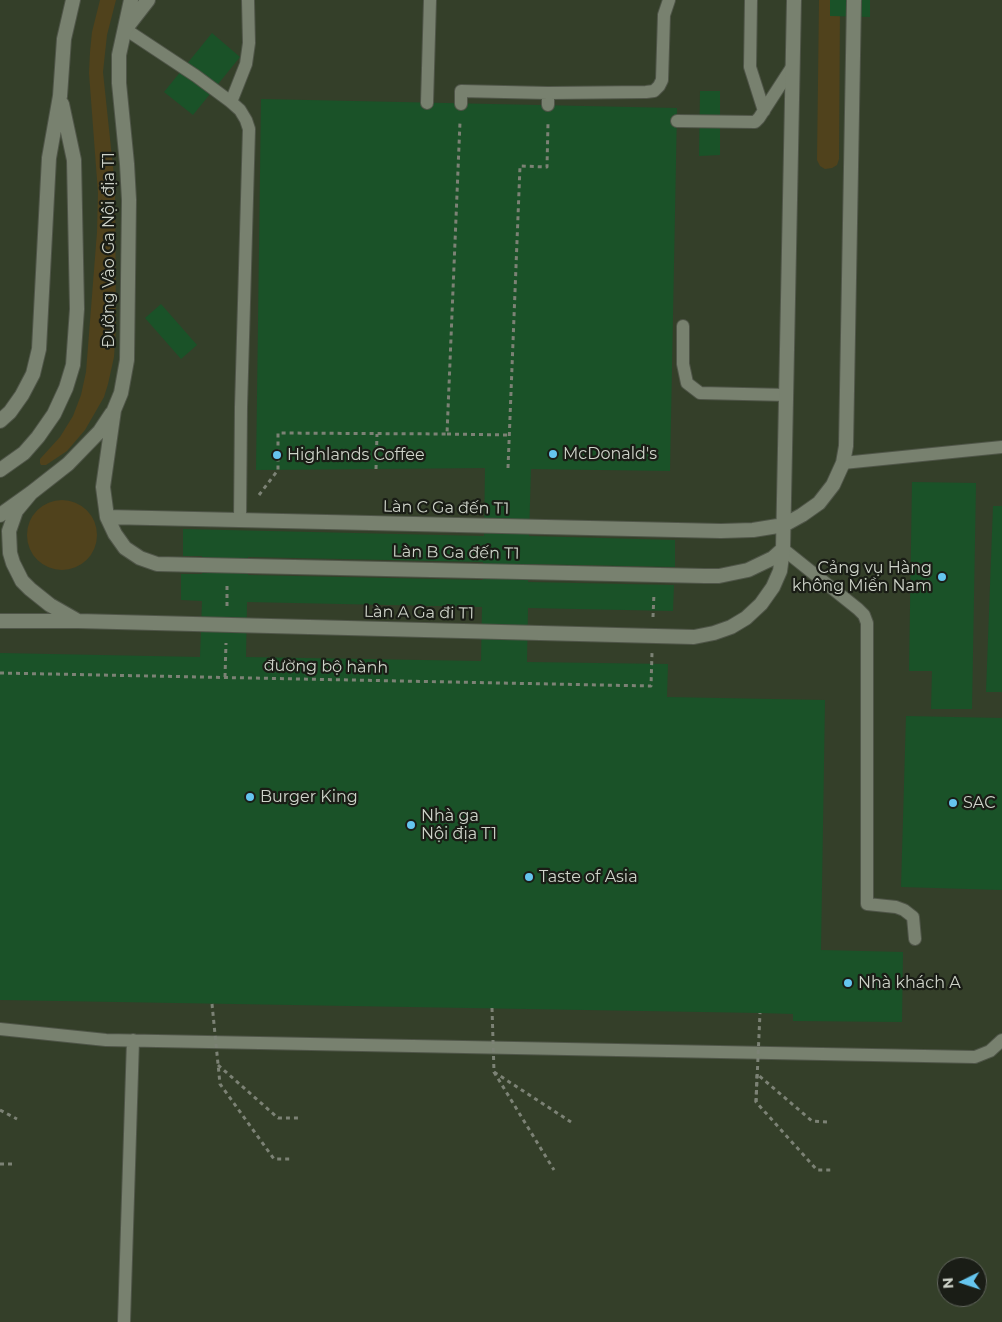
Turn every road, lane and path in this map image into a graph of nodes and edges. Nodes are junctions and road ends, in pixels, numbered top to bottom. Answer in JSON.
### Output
{"nodes":[{"id":1,"x":74,"y":0,"type":"edge"},
{"id":2,"x":132,"y":0,"type":"edge"},
{"id":3,"x":148,"y":0,"type":"edge"},
{"id":4,"x":248,"y":0,"type":"edge"},
{"id":5,"x":430,"y":0,"type":"edge"},
{"id":6,"x":664,"y":0,"type":"edge"},
{"id":7,"x":669,"y":0,"type":"edge"},
{"id":8,"x":751,"y":0,"type":"edge"},
{"id":9,"x":794,"y":0,"type":"edge"},
{"id":10,"x":854,"y":0,"type":"edge"},
{"id":11,"x":664,"y":14,"type":"junction"},
{"id":12,"x":125,"y":30,"type":"junction"},
{"id":13,"x":792,"y":67,"type":"junction"},
{"id":14,"x":60,"y":96,"type":"junction"},
{"id":15,"x":548,"y":99,"type":"junction"},
{"id":16,"x":231,"y":102,"type":"junction"},
{"id":17,"x":427,"y":102,"type":"dead end"},
{"id":18,"x":461,"y":104,"type":"joint"},
{"id":19,"x":764,"y":111,"type":"junction"},
{"id":20,"x":677,"y":121,"type":"dead end"},
{"id":21,"x":683,"y":326,"type":"dead end"},
{"id":22,"x":787,"y":396,"type":"junction"},
{"id":23,"x":114,"y":410,"type":"junction"},
{"id":24,"x":0,"y":421,"type":"edge"},
{"id":25,"x":377,"y":434,"type":"junction"},
{"id":26,"x":447,"y":434,"type":"junction"},
{"id":27,"x":510,"y":435,"type":"junction"},
{"id":28,"x":1002,"y":447,"type":"edge"},
{"id":29,"x":843,"y":463,"type":"junction"},
{"id":30,"x":508,"y":468,"type":"dead end"},
{"id":31,"x":376,"y":469,"type":"dead end"},
{"id":32,"x":0,"y":470,"type":"edge"},
{"id":33,"x":278,"y":470,"type":"dead end"},
{"id":34,"x":31,"y":493,"type":"junction"},
{"id":35,"x":0,"y":515,"type":"edge"},
{"id":36,"x":107,"y":517,"type":"junction"},
{"id":37,"x":240,"y":521,"type":"junction"},
{"id":38,"x":784,"y":524,"type":"junction"},
{"id":39,"x":783,"y":549,"type":"junction"},
{"id":40,"x":0,"y":621,"type":"edge"},
{"id":41,"x":78,"y":622,"type":"junction"},
{"id":42,"x":0,"y":673,"type":"edge"},
{"id":43,"x":651,"y":686,"type":"dead end"},
{"id":44,"x":915,"y":939,"type":"dead end"},
{"id":45,"x":212,"y":1004,"type":"dead end"},
{"id":46,"x":492,"y":1008,"type":"dead end"},
{"id":47,"x":760,"y":1013,"type":"dead end"},
{"id":48,"x":0,"y":1029,"type":"edge"},
{"id":49,"x":133,"y":1040,"type":"junction"},
{"id":50,"x":1002,"y":1040,"type":"edge"},
{"id":51,"x":218,"y":1065,"type":"junction"},
{"id":52,"x":494,"y":1072,"type":"junction"},
{"id":53,"x":757,"y":1074,"type":"junction"},
{"id":54,"x":0,"y":1110,"type":"edge"},
{"id":55,"x":301,"y":1118,"type":"dead end"},
{"id":56,"x":17,"y":1119,"type":"dead end"},
{"id":57,"x":571,"y":1122,"type":"dead end"},
{"id":58,"x":827,"y":1122,"type":"dead end"},
{"id":59,"x":292,"y":1159,"type":"dead end"},
{"id":60,"x":0,"y":1164,"type":"edge"},
{"id":61,"x":15,"y":1164,"type":"dead end"},
{"id":62,"x":554,"y":1170,"type":"dead end"},
{"id":63,"x":834,"y":1170,"type":"dead end"},
{"id":64,"x":124,"y":1322,"type":"edge"}],
"edges":[{"from":1,"to":14,"type":"street"},
{"from":2,"to":12,"type":"street","name":"Đường Vào Ga Nội địa T1"},
{"from":3,"to":12,"type":"street","name":"Đường Vào Ga Nội địa T1"},
{"from":4,"to":16,"type":"lane"},
{"from":5,"to":17,"type":"lane"},
{"from":6,"to":11,"type":"lane"},
{"from":7,"to":11,"type":"lane"},
{"from":8,"to":19,"type":"lane"},
{"from":9,"to":13,"type":"street","name":"Làn A Ga đi T1"},
{"from":10,"to":29,"type":"street","name":"Làn C Ga đến T1"},
{"from":11,"to":15,"type":"lane"},
{"from":12,"to":16,"type":"lane"},
{"from":12,"to":23,"type":"street","name":"Đường Vào Ga Nội địa T1"},
{"from":13,"to":19,"type":"lane"},
{"from":13,"to":22,"type":"street","name":"Làn A Ga đi T1"},
{"from":14,"to":24,"type":"street"},
{"from":14,"to":32,"type":"street"},
{"from":15,"to":18,"type":"lane"},
{"from":15,"to":27,"type":"path"},
{"from":16,"to":37,"type":"lane"},
{"from":18,"to":26,"type":"path"},
{"from":19,"to":20,"type":"lane"},
{"from":21,"to":22,"type":"lane"},
{"from":22,"to":38,"type":"street","name":"Làn A Ga đi T1"},
{"from":23,"to":34,"type":"street"},
{"from":23,"to":36,"type":"street"},
{"from":25,"to":26,"type":"path"},
{"from":25,"to":31,"type":"path"},
{"from":25,"to":33,"type":"path"},
{"from":26,"to":27,"type":"path"},
{"from":27,"to":30,"type":"path"},
{"from":28,"to":29,"type":"lane"},
{"from":29,"to":38,"type":"street","name":"Làn C Ga đến T1"},
{"from":34,"to":35,"type":"street"},
{"from":34,"to":41,"type":"street"},
{"from":36,"to":37,"type":"street","name":"Làn C Ga đến T1"},
{"from":36,"to":39,"type":"street","name":"Làn B Ga đến T1"},
{"from":37,"to":38,"type":"street","name":"Làn C Ga đến T1"},
{"from":38,"to":39,"type":"street","name":"Làn A Ga đi T1"},
{"from":39,"to":41,"type":"street","name":"Làn A Ga đi T1"},
{"from":39,"to":44,"type":"lane"},
{"from":40,"to":41,"type":"street","name":"Làn A Ga đi T1"},
{"from":42,"to":43,"type":"path","name":"đường bộ hành"},
{"from":45,"to":51,"type":"path","bridge":true},
{"from":46,"to":52,"type":"path","bridge":true},
{"from":47,"to":53,"type":"path","bridge":true},
{"from":48,"to":49,"type":"lane"},
{"from":49,"to":50,"type":"lane"},
{"from":49,"to":64,"type":"lane"},
{"from":51,"to":55,"type":"path"},
{"from":51,"to":59,"type":"path","bridge":true},
{"from":52,"to":57,"type":"path"},
{"from":52,"to":62,"type":"path","bridge":true},
{"from":53,"to":58,"type":"path"},
{"from":53,"to":63,"type":"path","bridge":true},
{"from":54,"to":56,"type":"path"},
{"from":60,"to":61,"type":"path"}]}
